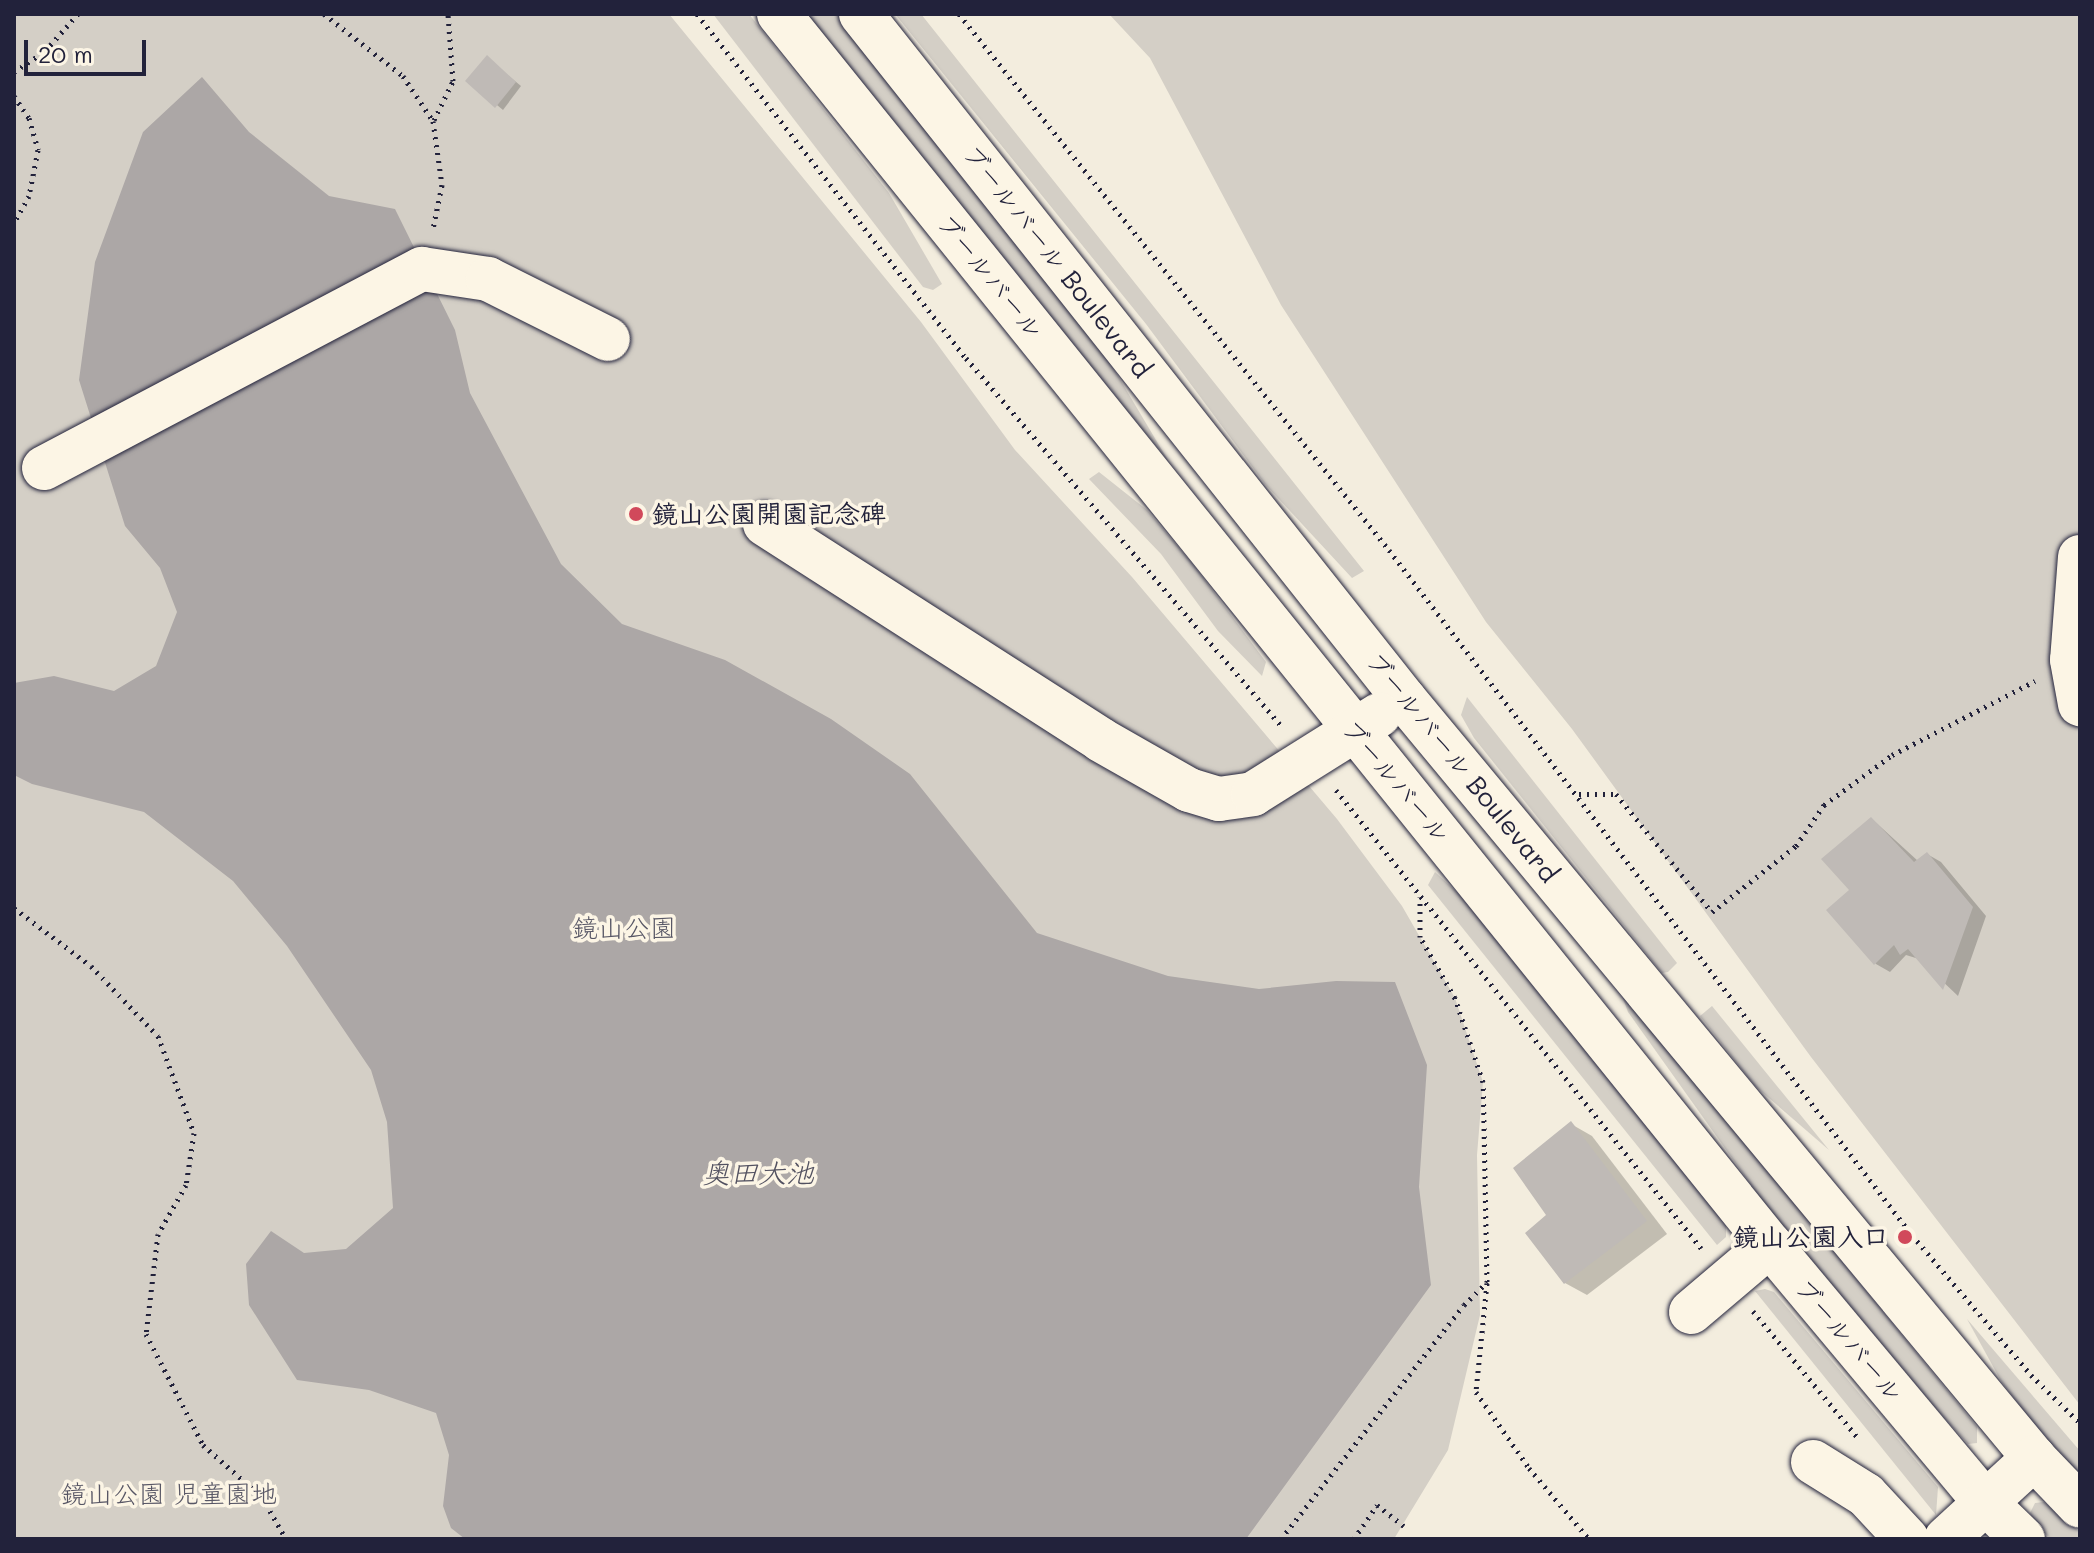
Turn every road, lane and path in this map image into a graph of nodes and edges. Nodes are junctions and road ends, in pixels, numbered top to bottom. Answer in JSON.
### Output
{"nodes":[{"id":1,"x":78,"y":14,"type":"edge"},
{"id":2,"x":324,"y":14,"type":"edge"},
{"id":3,"x":448,"y":14,"type":"edge"},
{"id":4,"x":779,"y":14,"type":"edge"},
{"id":5,"x":861,"y":14,"type":"edge"},
{"id":6,"x":959,"y":14,"type":"edge"},
{"id":7,"x":14,"y":72,"type":"edge"},
{"id":8,"x":14,"y":96,"type":"edge"},
{"id":9,"x":433,"y":121,"type":"junction"},
{"id":10,"x":14,"y":223,"type":"edge"},
{"id":11,"x":427,"y":254,"type":"junction"},
{"id":12,"x":608,"y":339,"type":"dead end"},
{"id":13,"x":44,"y":468,"type":"dead end"},
{"id":14,"x":765,"y":524,"type":"dead end"},
{"id":15,"x":2080,"y":557,"type":"edge"},
{"id":16,"x":2047,"y":675,"type":"dead end"},
{"id":17,"x":1405,"y":700,"type":"junction"},
{"id":18,"x":2080,"y":704,"type":"edge"},
{"id":19,"x":1355,"y":731,"type":"junction"},
{"id":20,"x":1578,"y":794,"type":"junction"},
{"id":21,"x":1420,"y":896,"type":"dead end"},
{"id":22,"x":14,"y":908,"type":"edge"},
{"id":23,"x":1770,"y":1245,"type":"junction"},
{"id":24,"x":1487,"y":1282,"type":"junction"},
{"id":25,"x":1691,"y":1312,"type":"dead end"},
{"id":26,"x":2080,"y":1423,"type":"edge"},
{"id":27,"x":2034,"y":1458,"type":"junction"},
{"id":28,"x":1813,"y":1462,"type":"dead end"},
{"id":29,"x":1985,"y":1502,"type":"junction"},
{"id":30,"x":2080,"y":1506,"type":"edge"},
{"id":31,"x":1404,"y":1526,"type":"dead end"},
{"id":32,"x":286,"y":1539,"type":"edge"},
{"id":33,"x":1281,"y":1539,"type":"edge"},
{"id":34,"x":1354,"y":1539,"type":"edge"},
{"id":35,"x":1589,"y":1539,"type":"edge"},
{"id":36,"x":1907,"y":1539,"type":"edge"},
{"id":37,"x":1946,"y":1539,"type":"edge"},
{"id":38,"x":2023,"y":1539,"type":"edge"}],
"edges":[{"from":1,"to":7,"type":"path"},
{"from":2,"to":9,"type":"path"},
{"from":3,"to":9,"type":"path"},
{"from":4,"to":19,"type":"street","name":"ブールバール"},
{"from":5,"to":17,"type":"street","name":"ブールバール Boulevard"},
{"from":6,"to":20,"type":"path"},
{"from":8,"to":10,"type":"path"},
{"from":9,"to":11,"type":"path"},
{"from":11,"to":12,"type":"street"},
{"from":11,"to":13,"type":"street"},
{"from":14,"to":19,"type":"street"},
{"from":15,"to":18,"type":"street"},
{"from":16,"to":20,"type":"path"},
{"from":17,"to":19,"type":"street"},
{"from":17,"to":27,"type":"street","name":"ブールバール Boulevard"},
{"from":19,"to":23,"type":"street","name":"ブールバール"},
{"from":20,"to":26,"type":"path"},
{"from":21,"to":24,"type":"path"},
{"from":22,"to":32,"type":"path"},
{"from":23,"to":25,"type":"street"},
{"from":23,"to":29,"type":"street","name":"ブールバール"},
{"from":24,"to":33,"type":"path"},
{"from":24,"to":35,"type":"path"},
{"from":27,"to":29,"type":"street"},
{"from":27,"to":30,"type":"street","name":"ブールバール Boulevard"},
{"from":28,"to":36,"type":"street"},
{"from":29,"to":37,"type":"street"},
{"from":29,"to":38,"type":"street","name":"ブールバール"},
{"from":31,"to":34,"type":"path"}]}
